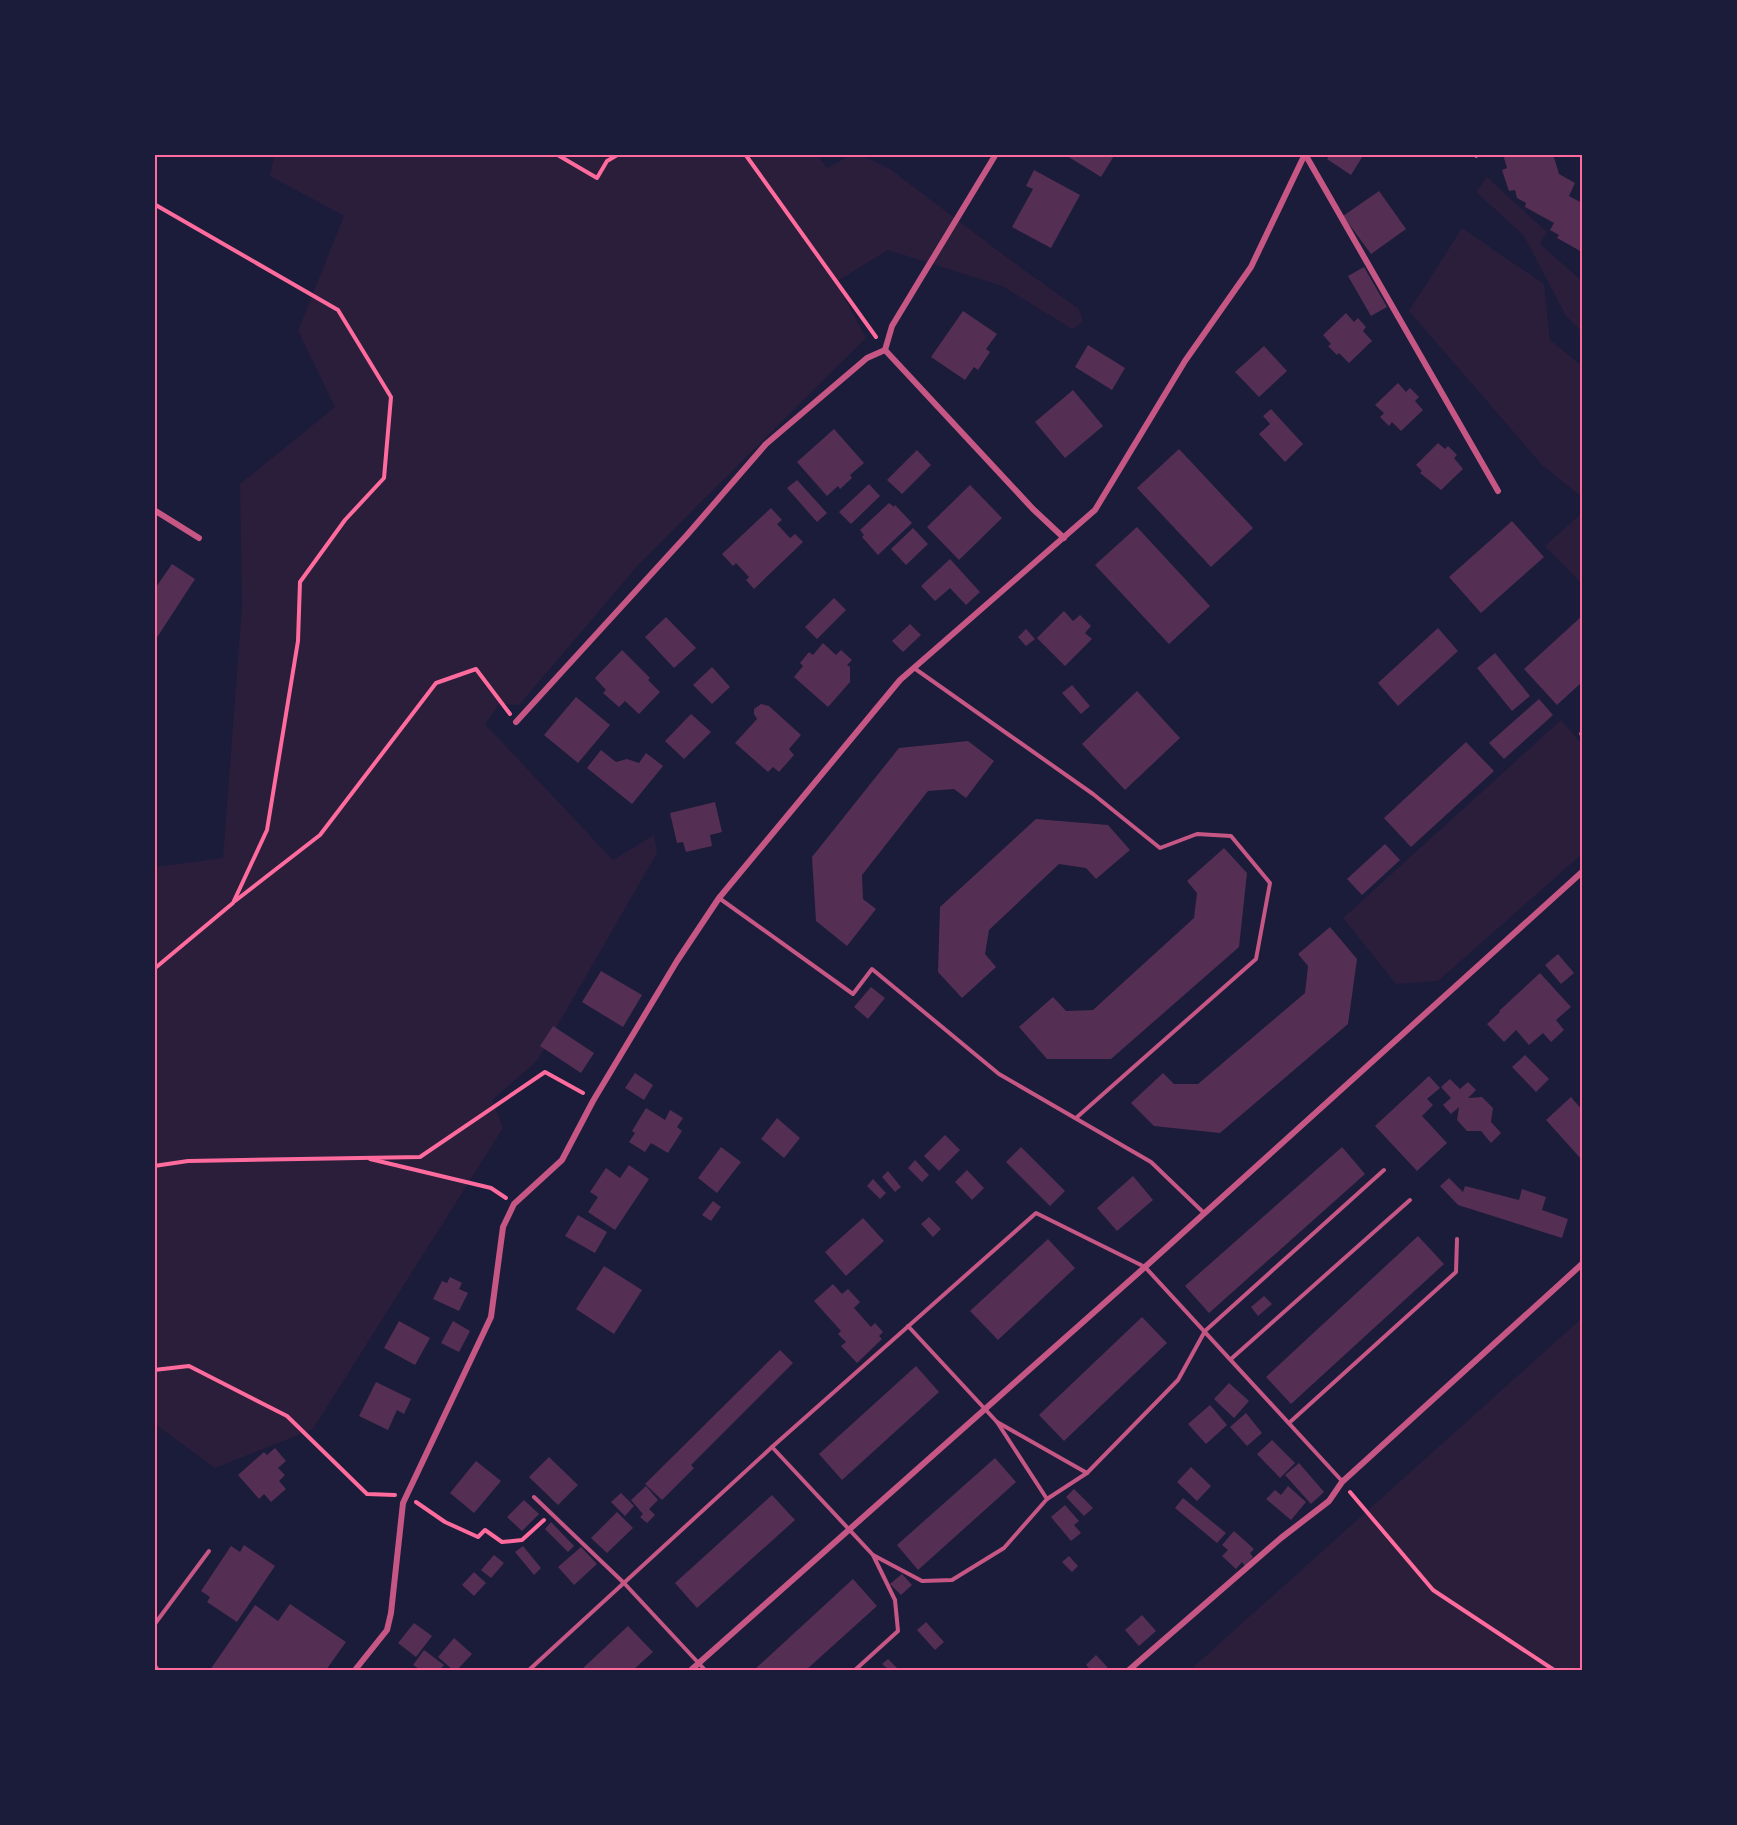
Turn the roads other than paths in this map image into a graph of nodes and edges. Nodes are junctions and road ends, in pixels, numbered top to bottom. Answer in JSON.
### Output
{"nodes":[{"id":1,"x":996,"y":154,"type":"edge"},
{"id":2,"x":1305,"y":154,"type":"edge"},
{"id":3,"x":885,"y":350,"type":"junction"},
{"id":4,"x":1498,"y":491,"type":"dead end"},
{"id":5,"x":154,"y":510,"type":"edge"},
{"id":6,"x":199,"y":538,"type":"dead end"},
{"id":7,"x":1064,"y":538,"type":"junction"},
{"id":8,"x":914,"y":668,"type":"junction"},
{"id":9,"x":516,"y":722,"type":"road end"},
{"id":10,"x":1582,"y":872,"type":"edge"},
{"id":11,"x":719,"y":898,"type":"junction"},
{"id":12,"x":1076,"y":1118,"type":"junction"},
{"id":13,"x":1384,"y":1170,"type":"dead end"},
{"id":14,"x":1410,"y":1200,"type":"dead end"},
{"id":15,"x":1204,"y":1213,"type":"junction"},
{"id":16,"x":1457,"y":1239,"type":"dead end"},
{"id":17,"x":1582,"y":1264,"type":"edge"},
{"id":18,"x":1145,"y":1267,"type":"junction"},
{"id":19,"x":908,"y":1326,"type":"junction"},
{"id":20,"x":1205,"y":1331,"type":"junction"},
{"id":21,"x":1231,"y":1359,"type":"junction"},
{"id":22,"x":985,"y":1409,"type":"junction"},
{"id":23,"x":996,"y":1422,"type":"junction"},
{"id":24,"x":1288,"y":1423,"type":"junction"},
{"id":25,"x":772,"y":1447,"type":"junction"},
{"id":26,"x":1087,"y":1473,"type":"junction"},
{"id":27,"x":1342,"y":1482,"type":"junction"},
{"id":28,"x":534,"y":1497,"type":"dead end"},
{"id":29,"x":1047,"y":1499,"type":"junction"},
{"id":30,"x":850,"y":1530,"type":"junction"},
{"id":31,"x":209,"y":1551,"type":"dead end"},
{"id":32,"x":873,"y":1555,"type":"junction"},
{"id":33,"x":624,"y":1583,"type":"junction"},
{"id":34,"x":154,"y":1625,"type":"edge"},
{"id":35,"x":154,"y":1664,"type":"edge"},
{"id":36,"x":699,"y":1664,"type":"junction"},
{"id":37,"x":158,"y":1671,"type":"edge"},
{"id":38,"x":355,"y":1671,"type":"edge"},
{"id":39,"x":529,"y":1671,"type":"edge"},
{"id":40,"x":692,"y":1671,"type":"edge"},
{"id":41,"x":705,"y":1671,"type":"edge"},
{"id":42,"x":855,"y":1671,"type":"edge"},
{"id":43,"x":1129,"y":1671,"type":"edge"}],
"edges":[{"from":1,"to":3,"type":"street"},
{"from":2,"to":4,"type":"street"},
{"from":2,"to":7,"type":"street"},
{"from":3,"to":7,"type":"street"},
{"from":3,"to":9,"type":"street"},
{"from":5,"to":6,"type":"street"},
{"from":7,"to":8,"type":"street"},
{"from":8,"to":11,"type":"street"},
{"from":8,"to":12,"type":"lane"},
{"from":10,"to":15,"type":"street"},
{"from":11,"to":12,"type":"lane"},
{"from":11,"to":38,"type":"street"},
{"from":12,"to":15,"type":"lane"},
{"from":13,"to":20,"type":"lane"},
{"from":14,"to":21,"type":"lane"},
{"from":15,"to":18,"type":"street"},
{"from":16,"to":24,"type":"lane"},
{"from":17,"to":27,"type":"street"},
{"from":18,"to":19,"type":"lane"},
{"from":18,"to":20,"type":"lane"},
{"from":18,"to":22,"type":"street"},
{"from":19,"to":22,"type":"lane"},
{"from":19,"to":25,"type":"lane"},
{"from":20,"to":21,"type":"lane"},
{"from":20,"to":26,"type":"lane"},
{"from":21,"to":24,"type":"lane"},
{"from":22,"to":23,"type":"lane"},
{"from":22,"to":30,"type":"street"},
{"from":23,"to":26,"type":"lane"},
{"from":23,"to":29,"type":"lane"},
{"from":24,"to":27,"type":"lane"},
{"from":25,"to":30,"type":"lane"},
{"from":25,"to":33,"type":"lane"},
{"from":26,"to":29,"type":"lane"},
{"from":27,"to":43,"type":"street"},
{"from":28,"to":33,"type":"lane"},
{"from":29,"to":32,"type":"lane"},
{"from":30,"to":32,"type":"lane"},
{"from":30,"to":36,"type":"street"},
{"from":31,"to":34,"type":"lane"},
{"from":32,"to":42,"type":"lane"},
{"from":33,"to":36,"type":"lane"},
{"from":33,"to":39,"type":"lane"},
{"from":35,"to":37,"type":"lane"},
{"from":36,"to":40,"type":"street"},
{"from":36,"to":41,"type":"lane"}]}
